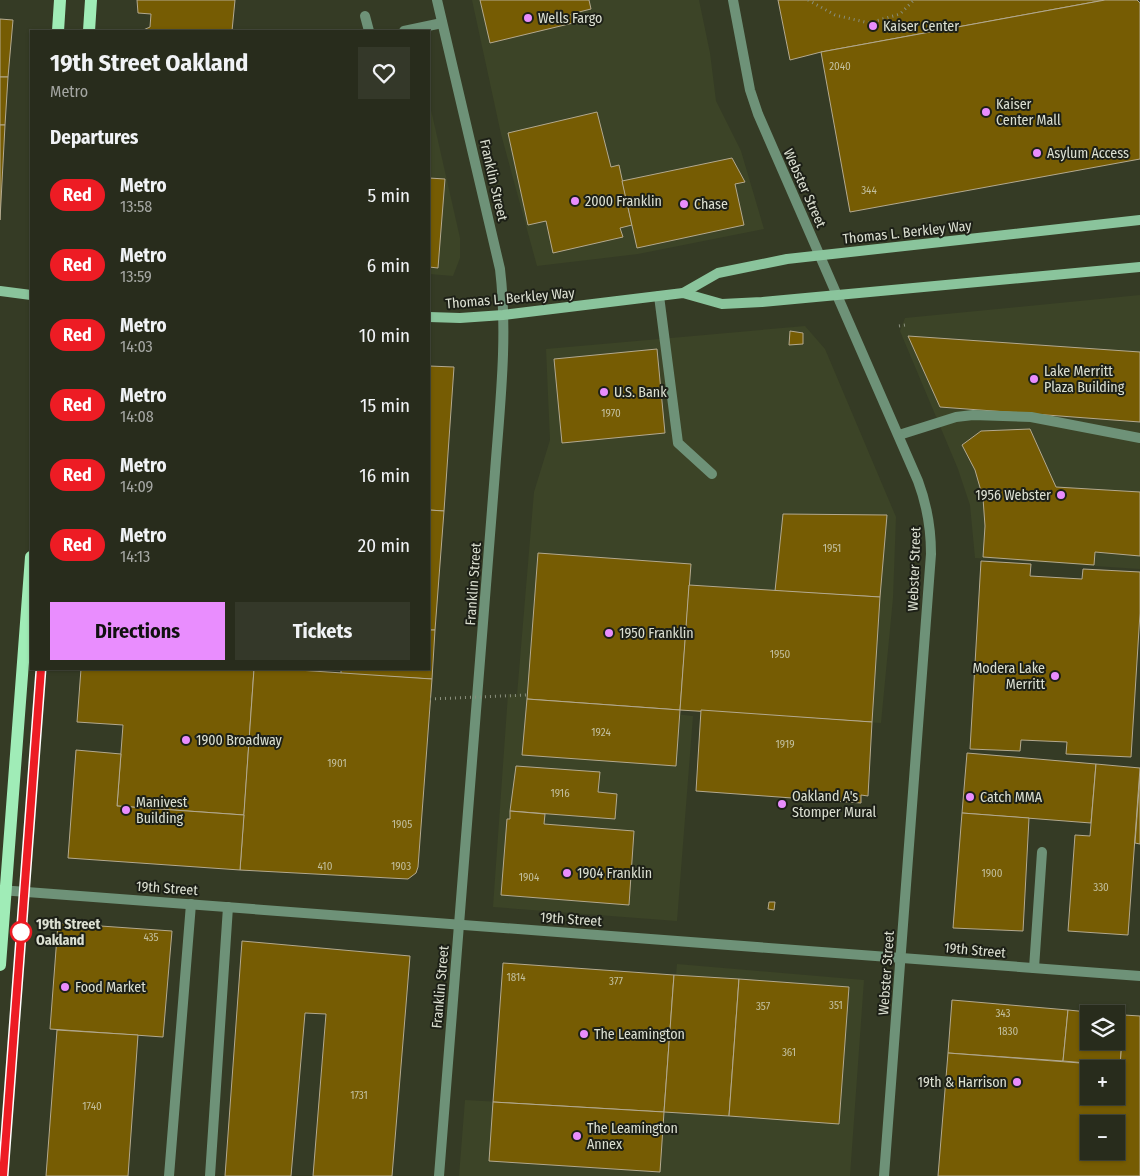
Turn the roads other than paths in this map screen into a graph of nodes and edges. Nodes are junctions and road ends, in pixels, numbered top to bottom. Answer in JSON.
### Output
{"nodes":[{"id":1,"x":60,"y":0,"type":"edge"},
{"id":2,"x":92,"y":0,"type":"edge"},
{"id":3,"x":437,"y":0,"type":"edge"},
{"id":4,"x":733,"y":0,"type":"edge"},
{"id":5,"x":366,"y":16,"type":"dead end"},
{"id":6,"x":442,"y":23,"type":"junction"},
{"id":7,"x":58,"y":30,"type":"edge"},
{"id":8,"x":89,"y":30,"type":"edge"},
{"id":9,"x":369,"y":30,"type":"edge"},
{"id":10,"x":409,"y":30,"type":"edge"},
{"id":11,"x":1140,"y":220,"type":"edge"},
{"id":12,"x":819,"y":255,"type":"junction"},
{"id":13,"x":1140,"y":267,"type":"edge"},
{"id":14,"x":0,"y":291,"type":"edge"},
{"id":15,"x":683,"y":293,"type":"junction"},
{"id":16,"x":30,"y":295,"type":"edge"},
{"id":17,"x":659,"y":296,"type":"junction"},
{"id":18,"x":838,"y":296,"type":"junction"},
{"id":19,"x":503,"y":315,"type":"junction"},
{"id":20,"x":430,"y":317,"type":"edge"},
{"id":21,"x":899,"y":435,"type":"junction"},
{"id":22,"x":1140,"y":438,"type":"edge"},
{"id":23,"x":712,"y":474,"type":"dead end"},
{"id":24,"x":30,"y":569,"type":"edge"},
{"id":25,"x":1042,"y":852,"type":"dead end"},
{"id":26,"x":3,"y":890,"type":"edge"},
{"id":27,"x":191,"y":904,"type":"junction"},
{"id":28,"x":228,"y":907,"type":"junction"},
{"id":29,"x":460,"y":924,"type":"junction"},
{"id":30,"x":900,"y":958,"type":"junction"},
{"id":31,"x":0,"y":965,"type":"edge"},
{"id":32,"x":1034,"y":968,"type":"junction"},
{"id":33,"x":1140,"y":976,"type":"edge"},
{"id":34,"x":169,"y":1176,"type":"edge"},
{"id":35,"x":210,"y":1176,"type":"edge"},
{"id":36,"x":439,"y":1176,"type":"edge"},
{"id":37,"x":884,"y":1176,"type":"edge"}],
"edges":[{"from":1,"to":7,"type":"main road"},
{"from":2,"to":8,"type":"main road"},
{"from":3,"to":6,"type":"street","name":"Franklin Street"},
{"from":4,"to":12,"type":"street","name":"Webster Street"},
{"from":5,"to":9,"type":"street"},
{"from":6,"to":10,"type":"street"},
{"from":6,"to":19,"type":"street","name":"Franklin Street"},
{"from":11,"to":12,"type":"street","name":"Thomas L. Berkley Way"},
{"from":12,"to":15,"type":"street","name":"Thomas L. Berkley Way"},
{"from":12,"to":18,"type":"street","name":"Webster Street"},
{"from":13,"to":18,"type":"street","name":"Thomas L. Berkley Way"},
{"from":14,"to":16,"type":"street"},
{"from":15,"to":17,"type":"street","name":"Thomas L. Berkley Way"},
{"from":15,"to":18,"type":"street","name":"Thomas L. Berkley Way"},
{"from":17,"to":19,"type":"street","name":"Thomas L. Berkley Way"},
{"from":17,"to":23,"type":"street"},
{"from":18,"to":21,"type":"street","name":"Webster Street"},
{"from":19,"to":20,"type":"street","name":"Thomas L. Berkley Way"},
{"from":19,"to":29,"type":"street","name":"Franklin Street"},
{"from":21,"to":22,"type":"street"},
{"from":21,"to":30,"type":"street","name":"Webster Street"},
{"from":24,"to":26,"type":"main road"},
{"from":25,"to":32,"type":"street"},
{"from":26,"to":27,"type":"street","name":"19th Street"},
{"from":26,"to":31,"type":"main road"},
{"from":27,"to":28,"type":"street","name":"19th Street"},
{"from":27,"to":34,"type":"street"},
{"from":28,"to":29,"type":"street","name":"19th Street"},
{"from":28,"to":35,"type":"street"},
{"from":29,"to":30,"type":"street","name":"19th Street"},
{"from":29,"to":36,"type":"street","name":"Franklin Street"},
{"from":30,"to":32,"type":"street","name":"19th Street"},
{"from":30,"to":37,"type":"street","name":"Webster Street"},
{"from":32,"to":33,"type":"street","name":"19th Street"}]}
